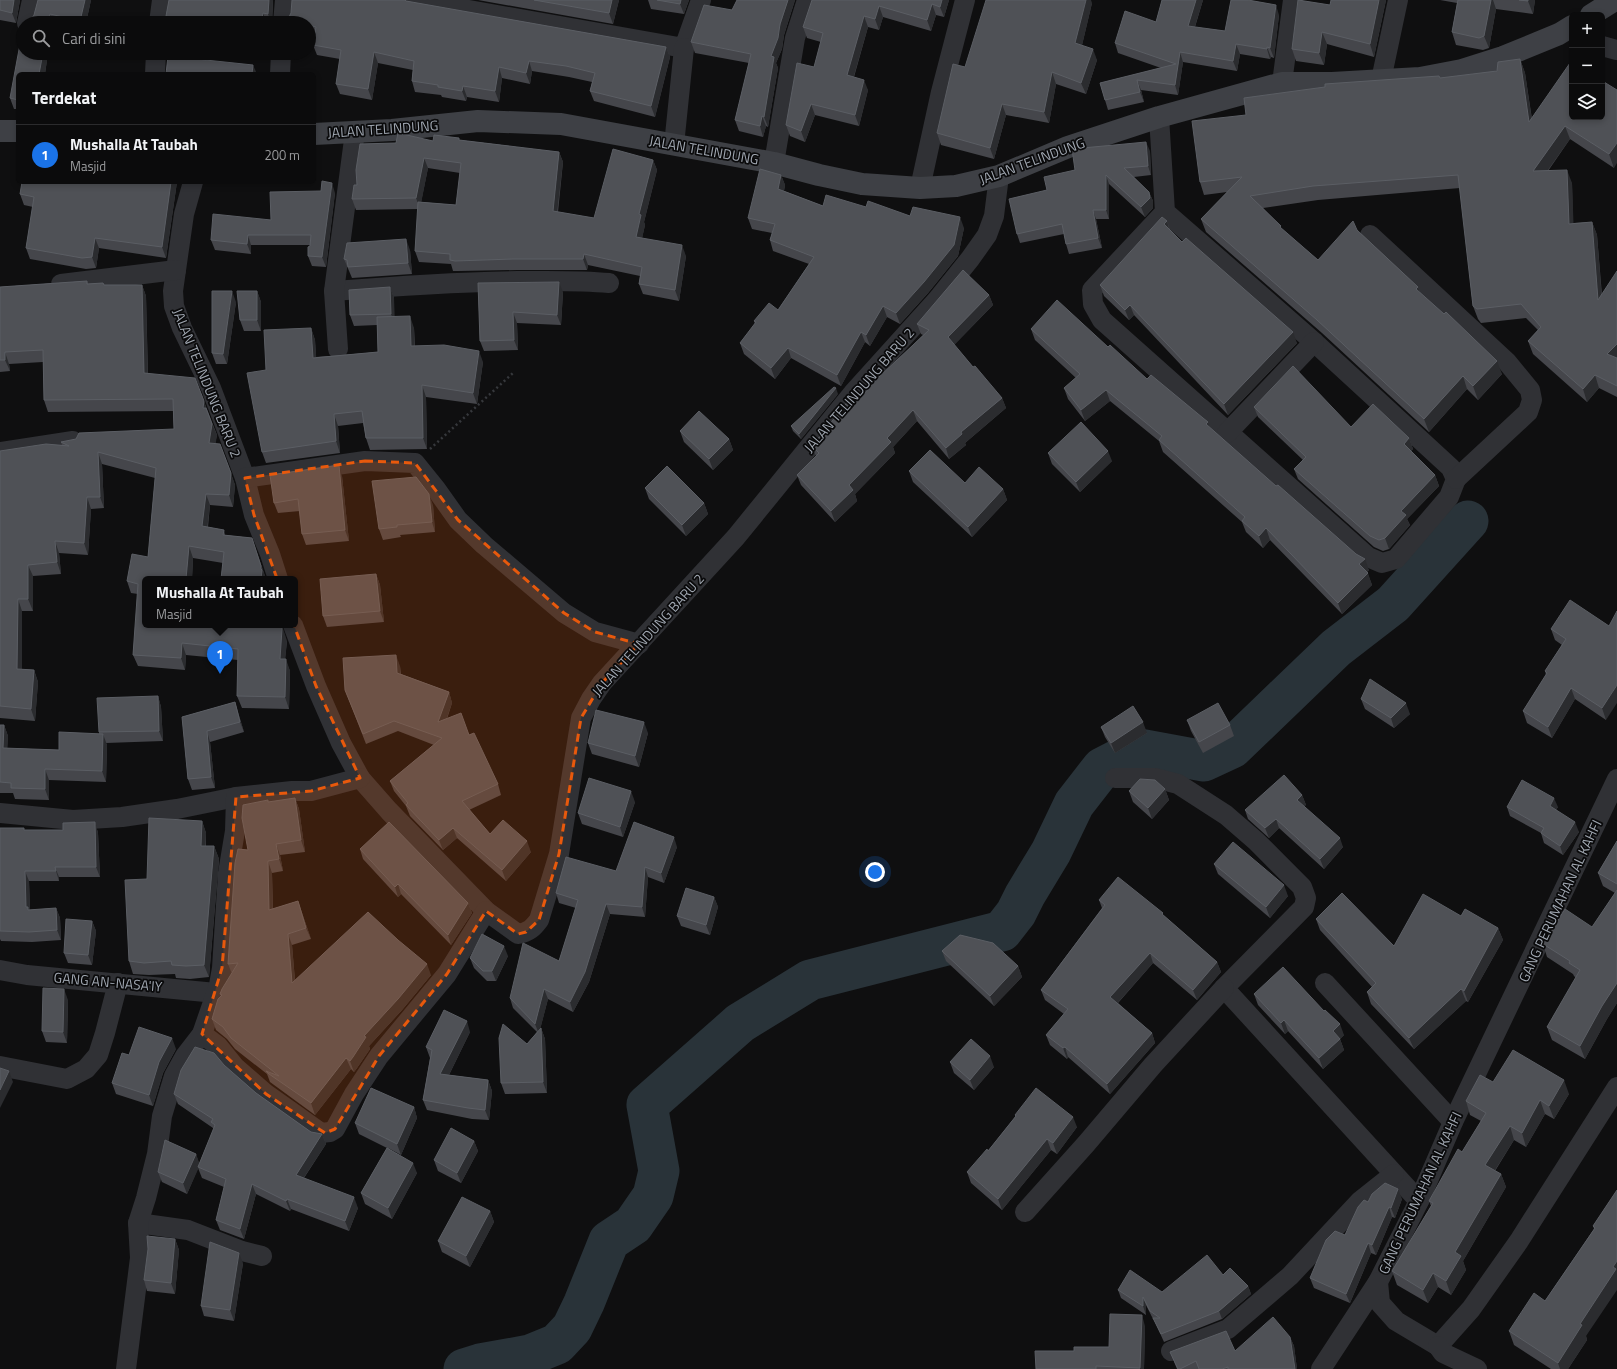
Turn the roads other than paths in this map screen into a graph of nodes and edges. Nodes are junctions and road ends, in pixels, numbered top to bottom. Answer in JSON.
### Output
{"nodes":[{"id":1,"x":32,"y":0,"type":"edge"},
{"id":2,"x":162,"y":0,"type":"edge"},
{"id":3,"x":285,"y":0,"type":"edge"},
{"id":4,"x":412,"y":0,"type":"edge"},
{"id":5,"x":701,"y":0,"type":"edge"},
{"id":6,"x":807,"y":0,"type":"edge"},
{"id":7,"x":965,"y":0,"type":"edge"},
{"id":8,"x":1293,"y":0,"type":"edge"},
{"id":9,"x":1398,"y":0,"type":"edge"},
{"id":10,"x":1616,"y":0,"type":"edge"},
{"id":11,"x":1596,"y":12,"type":"edge"},
{"id":12,"x":29,"y":16,"type":"edge"},
{"id":13,"x":160,"y":16,"type":"edge"},
{"id":14,"x":284,"y":16,"type":"edge"},
{"id":15,"x":1568,"y":33,"type":"edge"},
{"id":16,"x":1605,"y":47,"type":"edge"},
{"id":17,"x":684,"y":48,"type":"junction"},
{"id":18,"x":1617,"y":50,"type":"edge"},
{"id":19,"x":156,"y":60,"type":"edge"},
{"id":20,"x":281,"y":60,"type":"edge"},
{"id":21,"x":155,"y":72,"type":"edge"},
{"id":22,"x":280,"y":72,"type":"edge"},
{"id":23,"x":1381,"y":80,"type":"junction"},
{"id":24,"x":1282,"y":83,"type":"junction"},
{"id":25,"x":1159,"y":117,"type":"junction"},
{"id":26,"x":0,"y":131,"type":"edge"},
{"id":27,"x":16,"y":131,"type":"edge"},
{"id":28,"x":355,"y":132,"type":"junction"},
{"id":29,"x":316,"y":134,"type":"edge"},
{"id":30,"x":674,"y":145,"type":"junction"},
{"id":31,"x":774,"y":163,"type":"junction"},
{"id":32,"x":999,"y":176,"type":"junction"},
{"id":33,"x":192,"y":184,"type":"edge"},
{"id":34,"x":920,"y":188,"type":"junction"},
{"id":35,"x":1165,"y":212,"type":"junction"},
{"id":36,"x":1370,"y":235,"type":"dead end"},
{"id":37,"x":176,"y":270,"type":"junction"},
{"id":38,"x":609,"y":283,"type":"dead end"},
{"id":39,"x":43,"y":285,"type":"edge"},
{"id":40,"x":334,"y":291,"type":"junction"},
{"id":41,"x":1314,"y":342,"type":"junction"},
{"id":42,"x":338,"y":349,"type":"dead end"},
{"id":43,"x":1227,"y":433,"type":"junction"},
{"id":44,"x":73,"y":441,"type":"edge"},
{"id":45,"x":0,"y":452,"type":"edge"},
{"id":46,"x":245,"y":478,"type":"junction"},
{"id":47,"x":1456,"y":479,"type":"junction"},
{"id":48,"x":277,"y":576,"type":"edge"},
{"id":49,"x":295,"y":628,"type":"edge"},
{"id":50,"x":639,"y":644,"type":"junction"},
{"id":51,"x":360,"y":778,"type":"junction"},
{"id":52,"x":1115,"y":778,"type":"dead end"},
{"id":53,"x":1617,"y":779,"type":"edge"},
{"id":54,"x":236,"y":797,"type":"junction"},
{"id":55,"x":0,"y":814,"type":"edge"},
{"id":56,"x":486,"y":911,"type":"junction"},
{"id":57,"x":0,"y":970,"type":"edge"},
{"id":58,"x":118,"y":983,"type":"junction"},
{"id":59,"x":1325,"y":983,"type":"dead end"},
{"id":60,"x":1224,"y":988,"type":"junction"},
{"id":61,"x":216,"y":993,"type":"junction"},
{"id":62,"x":202,"y":1034,"type":"junction"},
{"id":63,"x":0,"y":1066,"type":"edge"},
{"id":64,"x":1617,"y":1087,"type":"edge"},
{"id":65,"x":1453,"y":1122,"type":"junction"},
{"id":66,"x":1394,"y":1174,"type":"junction"},
{"id":67,"x":1418,"y":1202,"type":"junction"},
{"id":68,"x":1025,"y":1212,"type":"dead end"},
{"id":69,"x":138,"y":1223,"type":"junction"},
{"id":70,"x":262,"y":1256,"type":"dead end"},
{"id":71,"x":1378,"y":1282,"type":"junction"},
{"id":72,"x":1438,"y":1346,"type":"junction"},
{"id":73,"x":1171,"y":1351,"type":"edge"},
{"id":74,"x":126,"y":1369,"type":"edge"},
{"id":75,"x":1321,"y":1369,"type":"edge"},
{"id":76,"x":1477,"y":1369,"type":"edge"}],
"edges":[{"from":1,"to":12,"type":"street"},
{"from":2,"to":13,"type":"street"},
{"from":3,"to":14,"type":"street"},
{"from":4,"to":17,"type":"street"},
{"from":5,"to":17,"type":"street"},
{"from":6,"to":31,"type":"street"},
{"from":7,"to":34,"type":"street"},
{"from":8,"to":24,"type":"street"},
{"from":9,"to":23,"type":"street"},
{"from":10,"to":11,"type":"main road"},
{"from":15,"to":23,"type":"main road","name":"JALAN TELINDUNG"},
{"from":16,"to":18,"type":"street"},
{"from":17,"to":30,"type":"street"},
{"from":19,"to":21,"type":"street"},
{"from":20,"to":22,"type":"street"},
{"from":23,"to":24,"type":"main road","name":"JALAN TELINDUNG"},
{"from":24,"to":25,"type":"main road","name":"JALAN TELINDUNG"},
{"from":25,"to":32,"type":"main road","name":"JALAN TELINDUNG"},
{"from":25,"to":35,"type":"street"},
{"from":26,"to":27,"type":"main road"},
{"from":28,"to":29,"type":"main road","name":"JALAN TELINDUNG"},
{"from":28,"to":30,"type":"main road","name":"JALAN TELINDUNG"},
{"from":28,"to":40,"type":"street"},
{"from":30,"to":31,"type":"main road","name":"JALAN TELINDUNG"},
{"from":31,"to":34,"type":"main road","name":"JALAN TELINDUNG"},
{"from":32,"to":34,"type":"main road","name":"JALAN TELINDUNG"},
{"from":32,"to":50,"type":"street","name":"JALAN TELINDUNG BARU 2"},
{"from":33,"to":37,"type":"street","name":"JALAN TELINDUNG BARU 2"},
{"from":35,"to":41,"type":"street"},
{"from":35,"to":43,"type":"street"},
{"from":36,"to":47,"type":"street"},
{"from":37,"to":39,"type":"street"},
{"from":37,"to":46,"type":"street","name":"JALAN TELINDUNG BARU 2"},
{"from":38,"to":40,"type":"street"},
{"from":40,"to":42,"type":"street"},
{"from":41,"to":43,"type":"street"},
{"from":41,"to":47,"type":"street"},
{"from":43,"to":47,"type":"street"},
{"from":44,"to":45,"type":"street"},
{"from":46,"to":48,"type":"street","name":"JALAN TELINDUNG BARU 2"},
{"from":46,"to":50,"type":"street"},
{"from":49,"to":51,"type":"street","name":"JALAN TELINDUNG BARU 2"},
{"from":50,"to":56,"type":"street","name":"JALAN TELINDUNG BARU 2"},
{"from":51,"to":54,"type":"street"},
{"from":51,"to":56,"type":"street","name":"JALAN TELINDUNG BARU 2"},
{"from":52,"to":60,"type":"street"},
{"from":53,"to":65,"type":"street","name":"GANG PERUMAHAN AL KAHFI"},
{"from":54,"to":55,"type":"street"},
{"from":54,"to":61,"type":"street"},
{"from":56,"to":62,"type":"street"},
{"from":57,"to":58,"type":"street","name":"GANG AN-NASA'IY"},
{"from":58,"to":61,"type":"street","name":"GANG AN-NASA'IY"},
{"from":58,"to":63,"type":"street"},
{"from":59,"to":65,"type":"street"},
{"from":60,"to":66,"type":"street"},
{"from":60,"to":68,"type":"street"},
{"from":61,"to":62,"type":"street"},
{"from":62,"to":69,"type":"street"},
{"from":64,"to":72,"type":"street"},
{"from":65,"to":67,"type":"street","name":"GANG PERUMAHAN AL KAHFI"},
{"from":66,"to":67,"type":"street"},
{"from":66,"to":73,"type":"street"},
{"from":67,"to":71,"type":"street","name":"GANG PERUMAHAN AL KAHFI"},
{"from":69,"to":70,"type":"street"},
{"from":69,"to":74,"type":"street"},
{"from":71,"to":72,"type":"street","name":"GANG PERUMAHAN AL KAHFI"},
{"from":71,"to":75,"type":"street"},
{"from":72,"to":76,"type":"street","name":"GANG PERUMAHAN AL KAHFI"}]}
